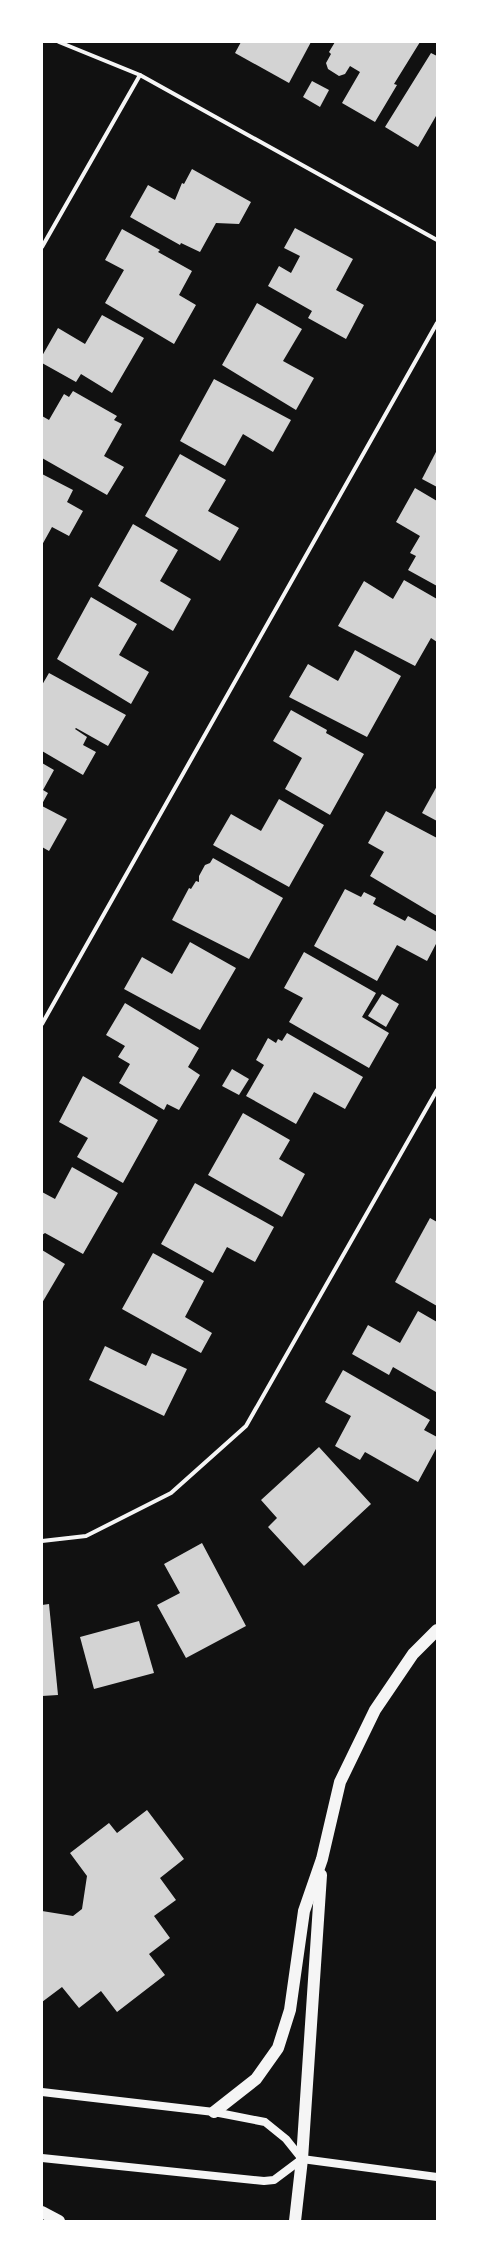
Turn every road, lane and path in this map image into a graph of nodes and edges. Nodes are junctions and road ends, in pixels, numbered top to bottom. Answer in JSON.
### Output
{"nodes":[{"id":1,"x":59,"y":42,"type":"edge"},
{"id":2,"x":140,"y":75,"type":"junction"},
{"id":3,"x":437,"y":240,"type":"edge"},
{"id":4,"x":42,"y":247,"type":"edge"},
{"id":5,"x":437,"y":323,"type":"edge"},
{"id":6,"x":42,"y":1024,"type":"edge"},
{"id":7,"x":437,"y":1090,"type":"edge"},
{"id":8,"x":42,"y":1541,"type":"edge"},
{"id":9,"x":437,"y":1630,"type":"edge"},
{"id":10,"x":322,"y":1859,"type":"junction"},
{"id":11,"x":42,"y":2092,"type":"edge"},
{"id":12,"x":214,"y":2112,"type":"junction"},
{"id":13,"x":42,"y":2158,"type":"edge"},
{"id":14,"x":302,"y":2159,"type":"junction"},
{"id":15,"x":437,"y":2177,"type":"edge"},
{"id":16,"x":42,"y":2212,"type":"edge"},
{"id":17,"x":59,"y":2221,"type":"edge"},
{"id":18,"x":295,"y":2221,"type":"edge"}],
"edges":[{"from":1,"to":2,"type":"street"},
{"from":2,"to":3,"type":"street"},
{"from":2,"to":4,"type":"street"},
{"from":5,"to":6,"type":"street"},
{"from":7,"to":8,"type":"street"},
{"from":9,"to":10,"type":"highway"},
{"from":10,"to":12,"type":"highway"},
{"from":10,"to":14,"type":"highway"},
{"from":11,"to":12,"type":"main road"},
{"from":12,"to":14,"type":"main road"},
{"from":13,"to":14,"type":"main road"},
{"from":14,"to":15,"type":"main road"},
{"from":14,"to":18,"type":"highway"},
{"from":16,"to":17,"type":"highway"}]}
